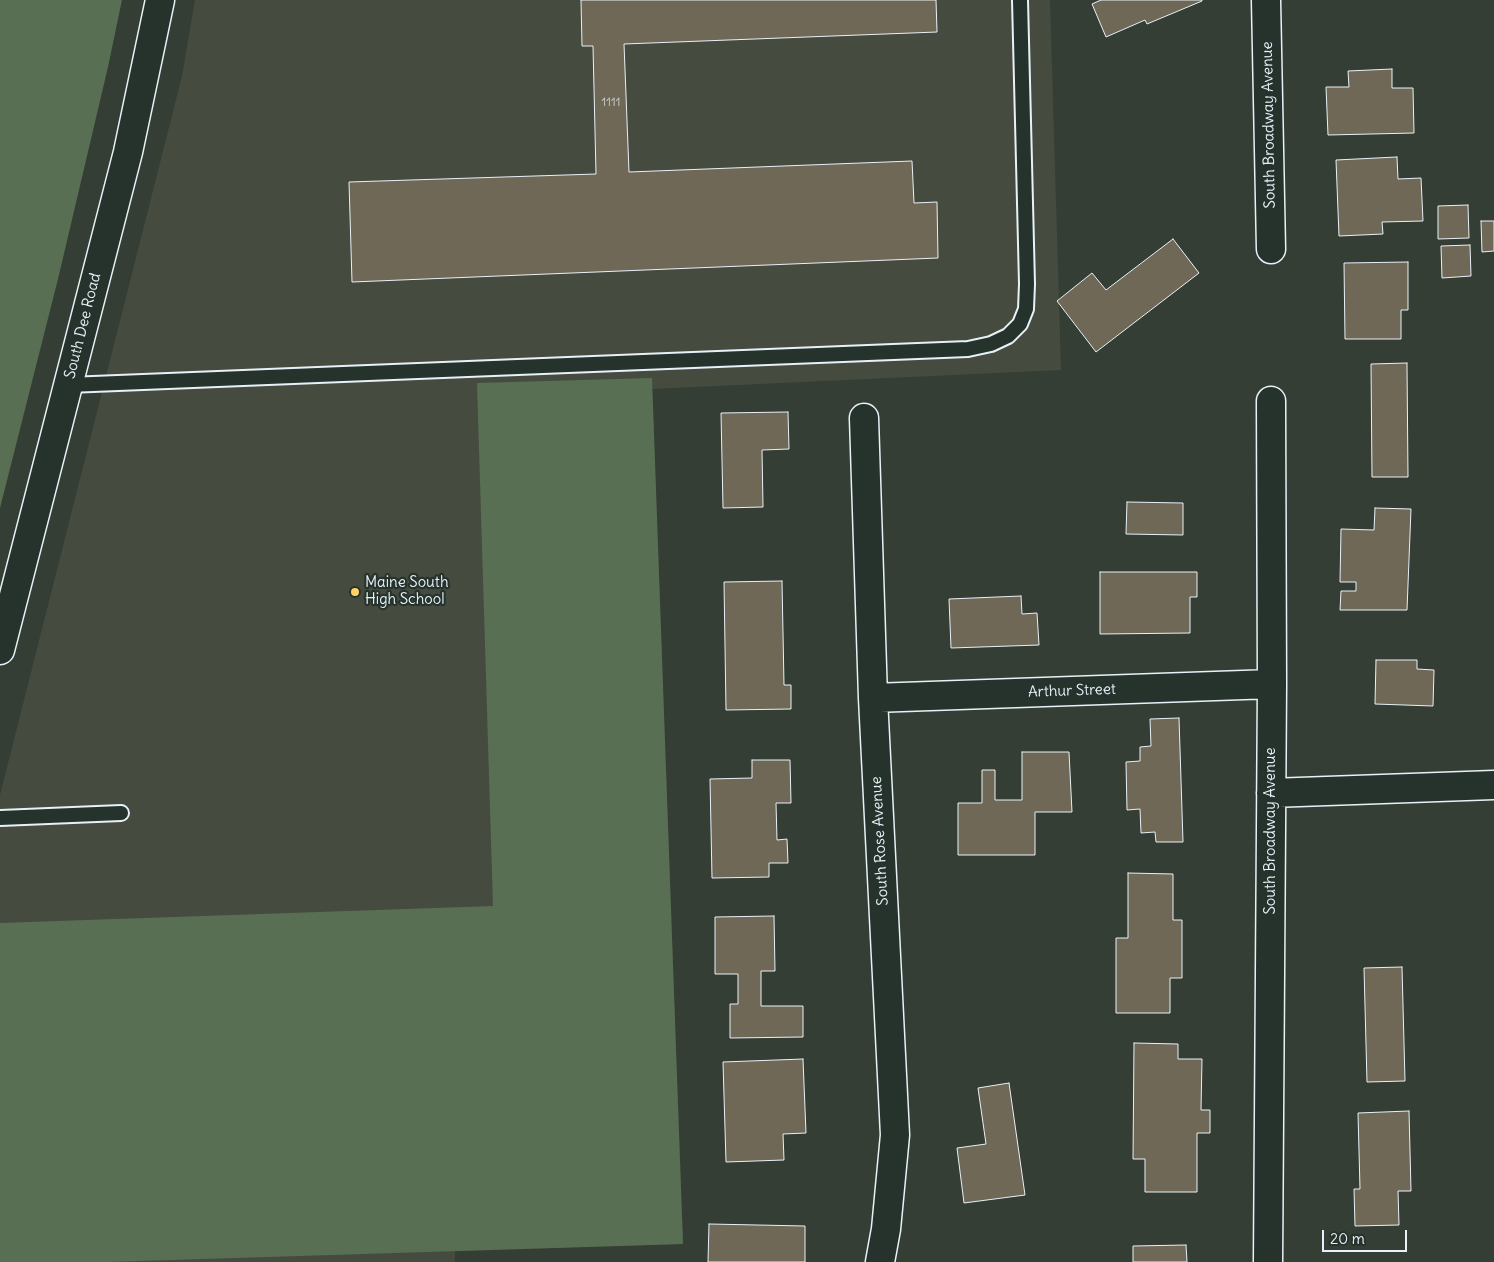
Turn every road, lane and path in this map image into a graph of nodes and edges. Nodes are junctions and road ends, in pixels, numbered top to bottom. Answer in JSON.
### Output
{"nodes":[{"id":1,"x":160,"y":0,"type":"edge"},
{"id":2,"x":1020,"y":0,"type":"edge"},
{"id":3,"x":1266,"y":0,"type":"edge"},
{"id":4,"x":1271,"y":249,"type":"dead end"},
{"id":5,"x":68,"y":385,"type":"junction"},
{"id":6,"x":1271,"y":401,"type":"dead end"},
{"id":7,"x":864,"y":418,"type":"dead end"},
{"id":8,"x":0,"y":650,"type":"edge"},
{"id":9,"x":1272,"y":684,"type":"junction"},
{"id":10,"x":873,"y":698,"type":"junction"},
{"id":11,"x":1494,"y":785,"type":"edge"},
{"id":12,"x":1271,"y":793,"type":"junction"},
{"id":13,"x":121,"y":813,"type":"dead end"},
{"id":14,"x":0,"y":818,"type":"edge"},
{"id":15,"x":880,"y":1262,"type":"edge"},
{"id":16,"x":1268,"y":1262,"type":"edge"}],
"edges":[{"from":1,"to":5,"type":"street","name":"South Dee Road"},
{"from":2,"to":5,"type":"lane"},
{"from":3,"to":4,"type":"street","name":"South Broadway Avenue"},
{"from":5,"to":8,"type":"street","name":"South Dee Road"},
{"from":6,"to":9,"type":"street","name":"South Broadway Avenue"},
{"from":7,"to":10,"type":"street","name":"South Rose Avenue"},
{"from":9,"to":10,"type":"street","name":"Arthur Street"},
{"from":9,"to":12,"type":"street","name":"South Broadway Avenue"},
{"from":10,"to":15,"type":"street","name":"South Rose Avenue"},
{"from":11,"to":12,"type":"street"},
{"from":12,"to":16,"type":"street","name":"South Broadway Avenue"},
{"from":13,"to":14,"type":"lane"}]}
